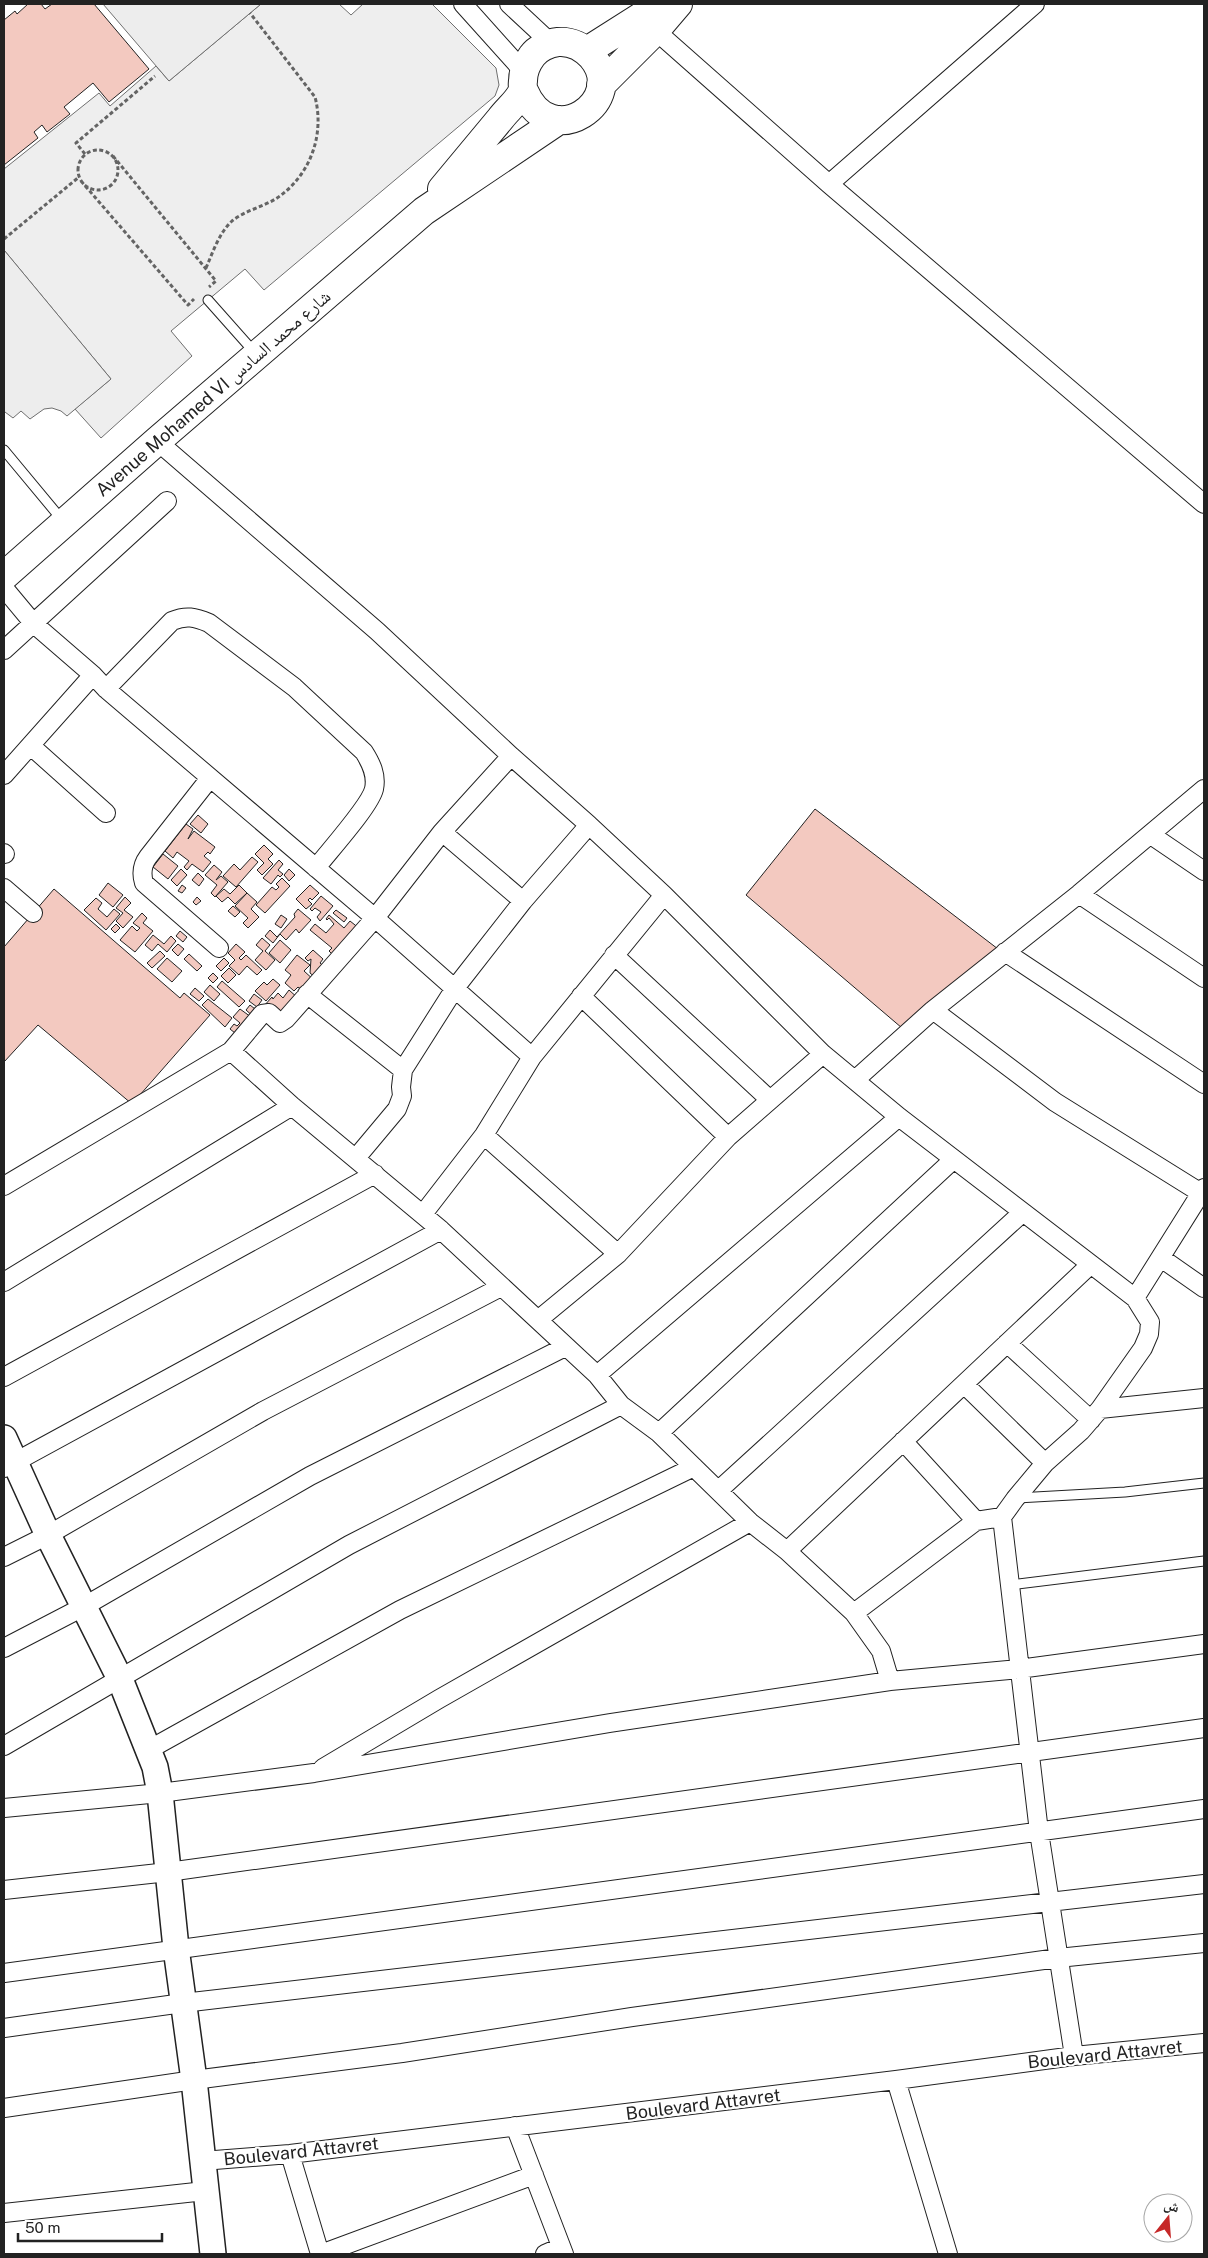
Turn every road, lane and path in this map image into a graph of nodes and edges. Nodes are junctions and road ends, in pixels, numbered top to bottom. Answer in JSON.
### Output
{"nodes":[{"id":1,"x":463,"y":4,"type":"edge"},
{"id":2,"x":509,"y":4,"type":"edge"},
{"id":3,"x":678,"y":4,"type":"edge"},
{"id":4,"x":1035,"y":4,"type":"edge"},
{"id":5,"x":250,"y":13,"type":"dead end"},
{"id":6,"x":652,"y":17,"type":"edge"},
{"id":7,"x":552,"y":44,"type":"junction"},
{"id":8,"x":586,"y":51,"type":"junction"},
{"id":9,"x":155,"y":76,"type":"dead end"},
{"id":10,"x":524,"y":81,"type":"junction"},
{"id":11,"x":601,"y":85,"type":"junction"},
{"id":12,"x":559,"y":120,"type":"junction"},
{"id":13,"x":85,"y":154,"type":"junction"},
{"id":14,"x":113,"y":156,"type":"junction"},
{"id":15,"x":80,"y":179,"type":"junction"},
{"id":16,"x":829,"y":184,"type":"junction"},
{"id":17,"x":424,"y":211,"type":"junction"},
{"id":18,"x":4,"y":239,"type":"edge"},
{"id":19,"x":206,"y":268,"type":"junction"},
{"id":20,"x":205,"y":296,"type":"joint"},
{"id":21,"x":195,"y":299,"type":"dead end"},
{"id":22,"x":257,"y":355,"type":"junction"},
{"id":23,"x":157,"y":440,"type":"junction"},
{"id":24,"x":4,"y":450,"type":"edge"},
{"id":25,"x":167,"y":501,"type":"dead end"},
{"id":26,"x":1204,"y":504,"type":"edge"},
{"id":27,"x":65,"y":522,"type":"junction"},
{"id":28,"x":4,"y":576,"type":"edge"},
{"id":29,"x":4,"y":588,"type":"edge"},
{"id":30,"x":34,"y":624,"type":"junction"},
{"id":31,"x":4,"y":650,"type":"edge"},
{"id":32,"x":93,"y":675,"type":"junction"},
{"id":33,"x":106,"y":690,"type":"junction"},
{"id":34,"x":31,"y":746,"type":"junction"},
{"id":35,"x":512,"y":756,"type":"junction"},
{"id":36,"x":4,"y":774,"type":"edge"},
{"id":37,"x":210,"y":778,"type":"junction"},
{"id":38,"x":1204,"y":789,"type":"edge"},
{"id":39,"x":106,"y":813,"type":"dead end"},
{"id":40,"x":589,"y":825,"type":"junction"},
{"id":41,"x":442,"y":832,"type":"junction"},
{"id":42,"x":1151,"y":835,"type":"junction"},
{"id":43,"x":316,"y":868,"type":"junction"},
{"id":44,"x":1204,"y":871,"type":"edge"},
{"id":45,"x":4,"y":888,"type":"edge"},
{"id":46,"x":1079,"y":894,"type":"junction"},
{"id":47,"x":664,"y":895,"type":"junction"},
{"id":48,"x":523,"y":901,"type":"junction"},
{"id":49,"x":33,"y":914,"type":"dead end"},
{"id":50,"x":375,"y":918,"type":"junction"},
{"id":51,"x":219,"y":948,"type":"dead end"},
{"id":52,"x":1005,"y":952,"type":"junction"},
{"id":53,"x":614,"y":955,"type":"junction"},
{"id":54,"x":1204,"y":978,"type":"edge"},
{"id":55,"x":455,"y":988,"type":"junction"},
{"id":56,"x":307,"y":994,"type":"junction"},
{"id":57,"x":581,"y":996,"type":"junction"},
{"id":58,"x":933,"y":1010,"type":"junction"},
{"id":59,"x":232,"y":1051,"type":"junction"},
{"id":60,"x":823,"y":1054,"type":"junction"},
{"id":61,"x":532,"y":1057,"type":"junction"},
{"id":62,"x":403,"y":1070,"type":"junction"},
{"id":63,"x":855,"y":1080,"type":"junction"},
{"id":64,"x":1204,"y":1084,"type":"edge"},
{"id":65,"x":769,"y":1099,"type":"junction"},
{"id":66,"x":292,"y":1106,"type":"junction"},
{"id":67,"x":899,"y":1117,"type":"junction"},
{"id":68,"x":484,"y":1135,"type":"junction"},
{"id":69,"x":728,"y":1137,"type":"junction"},
{"id":70,"x":356,"y":1158,"type":"junction"},
{"id":71,"x":954,"y":1159,"type":"junction"},
{"id":72,"x":375,"y":1174,"type":"junction"},
{"id":73,"x":4,"y":1186,"type":"edge"},
{"id":74,"x":1203,"y":1192,"type":"edge"},
{"id":75,"x":1022,"y":1213,"type":"junction"},
{"id":76,"x":422,"y":1214,"type":"junction"},
{"id":77,"x":441,"y":1230,"type":"junction"},
{"id":78,"x":618,"y":1254,"type":"junction"},
{"id":79,"x":1161,"y":1258,"type":"junction"},
{"id":80,"x":1090,"y":1265,"type":"junction"},
{"id":81,"x":4,"y":1282,"type":"edge"},
{"id":82,"x":501,"y":1287,"type":"junction"},
{"id":83,"x":1204,"y":1288,"type":"edge"},
{"id":84,"x":1135,"y":1298,"type":"junction"},
{"id":85,"x":538,"y":1320,"type":"junction"},
{"id":86,"x":1007,"y":1343,"type":"junction"},
{"id":87,"x":565,"y":1346,"type":"junction"},
{"id":88,"x":597,"y":1376,"type":"junction"},
{"id":89,"x":4,"y":1377,"type":"edge"},
{"id":90,"x":964,"y":1384,"type":"junction"},
{"id":91,"x":1204,"y":1398,"type":"edge"},
{"id":92,"x":621,"y":1404,"type":"junction"},
{"id":93,"x":1095,"y":1414,"type":"junction"},
{"id":94,"x":659,"y":1433,"type":"junction"},
{"id":95,"x":4,"y":1438,"type":"edge"},
{"id":96,"x":903,"y":1441,"type":"junction"},
{"id":97,"x":1045,"y":1463,"type":"junction"},
{"id":98,"x":10,"y":1466,"type":"edge"},
{"id":99,"x":694,"y":1467,"type":"junction"},
{"id":100,"x":1204,"y":1483,"type":"edge"},
{"id":101,"x":719,"y":1490,"type":"junction"},
{"id":102,"x":1014,"y":1498,"type":"junction"},
{"id":103,"x":1002,"y":1517,"type":"junction"},
{"id":104,"x":976,"y":1521,"type":"junction"},
{"id":105,"x":750,"y":1522,"type":"junction"},
{"id":106,"x":48,"y":1536,"type":"junction"},
{"id":107,"x":787,"y":1551,"type":"junction"},
{"id":108,"x":4,"y":1557,"type":"edge"},
{"id":109,"x":1204,"y":1561,"type":"edge"},
{"id":110,"x":1010,"y":1584,"type":"junction"},
{"id":111,"x":83,"y":1607,"type":"junction"},
{"id":112,"x":854,"y":1613,"type":"junction"},
{"id":113,"x":1204,"y":1644,"type":"edge"},
{"id":114,"x":4,"y":1648,"type":"edge"},
{"id":115,"x":1019,"y":1669,"type":"junction"},
{"id":116,"x":120,"y":1679,"type":"junction"},
{"id":117,"x":890,"y":1681,"type":"junction"},
{"id":118,"x":1204,"y":1728,"type":"edge"},
{"id":119,"x":4,"y":1746,"type":"edge"},
{"id":120,"x":150,"y":1749,"type":"junction"},
{"id":121,"x":1030,"y":1753,"type":"junction"},
{"id":122,"x":314,"y":1773,"type":"junction"},
{"id":123,"x":160,"y":1793,"type":"junction"},
{"id":124,"x":4,"y":1808,"type":"edge"},
{"id":125,"x":1204,"y":1809,"type":"edge"},
{"id":126,"x":1040,"y":1832,"type":"junction"},
{"id":127,"x":168,"y":1872,"type":"junction"},
{"id":128,"x":1204,"y":1884,"type":"edge"},
{"id":129,"x":4,"y":1890,"type":"edge"},
{"id":130,"x":1049,"y":1901,"type":"junction"},
{"id":131,"x":1204,"y":1943,"type":"edge"},
{"id":132,"x":176,"y":1948,"type":"junction"},
{"id":133,"x":1058,"y":1958,"type":"junction"},
{"id":134,"x":4,"y":1973,"type":"edge"},
{"id":135,"x":183,"y":2003,"type":"junction"},
{"id":136,"x":4,"y":2028,"type":"edge"},
{"id":137,"x":1204,"y":2043,"type":"edge"},
{"id":138,"x":1074,"y":2056,"type":"junction"},
{"id":139,"x":194,"y":2080,"type":"junction"},
{"id":140,"x":896,"y":2080,"type":"junction"},
{"id":141,"x":4,"y":2108,"type":"edge"},
{"id":142,"x":515,"y":2126,"type":"junction"},
{"id":143,"x":290,"y":2154,"type":"junction"},
{"id":144,"x":202,"y":2161,"type":"junction"},
{"id":145,"x":534,"y":2175,"type":"junction"},
{"id":146,"x":205,"y":2191,"type":"junction"},
{"id":147,"x":4,"y":2213,"type":"edge"},
{"id":148,"x":557,"y":2252,"type":"edge"},
{"id":149,"x":213,"y":2254,"type":"edge"},
{"id":150,"x":320,"y":2254,"type":"edge"},
{"id":151,"x":948,"y":2254,"type":"edge"}],
"edges":[{"from":1,"to":10,"type":"street"},
{"from":2,"to":7,"type":"street"},
{"from":3,"to":6,"type":"main road","name":"Avenue Mohamed VI شارع محمد السادس"},
{"from":4,"to":16,"type":"street"},
{"from":5,"to":19,"type":"path"},
{"from":6,"to":8,"type":"main road","name":"Avenue Mohamed VI شارع محمد السادس"},
{"from":6,"to":11,"type":"main road","name":"Avenue Mohamed VI شارع محمد السادس"},
{"from":6,"to":16,"type":"street"},
{"from":7,"to":8,"type":"main road"},
{"from":7,"to":10,"type":"main road","name":"Avenue Mohamed VI شارع محمد السادس"},
{"from":8,"to":11,"type":"main road"},
{"from":9,"to":13,"type":"path"},
{"from":10,"to":12,"type":"main road"},
{"from":10,"to":17,"type":"main road","name":"Avenue Mohamed VI شارع محمد السادس"},
{"from":11,"to":12,"type":"main road","name":"Avenue Mohamed VI شارع محمد السادس"},
{"from":12,"to":17,"type":"main road","name":"Avenue Mohamed VI شارع محمد السادس"},
{"from":13,"to":14,"type":"path"},
{"from":13,"to":15,"type":"path"},
{"from":14,"to":15,"type":"path"},
{"from":14,"to":19,"type":"path"},
{"from":15,"to":18,"type":"path"},
{"from":15,"to":21,"type":"path"},
{"from":16,"to":26,"type":"street"},
{"from":17,"to":22,"type":"main road","name":"Avenue Mohamed VI شارع محمد السادس"},
{"from":19,"to":20,"type":"path"},
{"from":20,"to":22,"type":"lane"},
{"from":22,"to":23,"type":"main road","name":"Avenue Mohamed VI شارع محمد السادس"},
{"from":23,"to":27,"type":"main road","name":"Avenue Mohamed VI شارع محمد السادس"},
{"from":23,"to":35,"type":"street"},
{"from":24,"to":27,"type":"lane"},
{"from":25,"to":30,"type":"street"},
{"from":27,"to":28,"type":"main road","name":"Avenue Mohamed VI شارع محمد السادس"},
{"from":29,"to":30,"type":"street"},
{"from":30,"to":31,"type":"street"},
{"from":30,"to":32,"type":"street"},
{"from":32,"to":33,"type":"street"},
{"from":32,"to":34,"type":"street"},
{"from":33,"to":37,"type":"street"},
{"from":33,"to":43,"type":"street"},
{"from":34,"to":36,"type":"street"},
{"from":34,"to":39,"type":"street"},
{"from":35,"to":40,"type":"street"},
{"from":35,"to":41,"type":"street"},
{"from":37,"to":43,"type":"street"},
{"from":37,"to":51,"type":"street"},
{"from":38,"to":42,"type":"street"},
{"from":40,"to":47,"type":"street"},
{"from":40,"to":48,"type":"street"},
{"from":41,"to":48,"type":"street"},
{"from":41,"to":50,"type":"street"},
{"from":42,"to":44,"type":"street"},
{"from":42,"to":46,"type":"street"},
{"from":43,"to":50,"type":"street"},
{"from":45,"to":49,"type":"street"},
{"from":46,"to":52,"type":"street"},
{"from":46,"to":54,"type":"street"},
{"from":47,"to":53,"type":"street"},
{"from":47,"to":60,"type":"street"},
{"from":48,"to":55,"type":"street"},
{"from":50,"to":55,"type":"street"},
{"from":50,"to":56,"type":"street"},
{"from":52,"to":58,"type":"street"},
{"from":52,"to":64,"type":"street"},
{"from":53,"to":57,"type":"street"},
{"from":53,"to":65,"type":"street"},
{"from":55,"to":61,"type":"street"},
{"from":55,"to":62,"type":"street"},
{"from":56,"to":59,"type":"street"},
{"from":56,"to":62,"type":"street"},
{"from":57,"to":61,"type":"street"},
{"from":57,"to":69,"type":"street"},
{"from":58,"to":63,"type":"street"},
{"from":58,"to":74,"type":"street"},
{"from":59,"to":66,"type":"street"},
{"from":59,"to":73,"type":"street"},
{"from":60,"to":63,"type":"street"},
{"from":60,"to":65,"type":"street"},
{"from":61,"to":68,"type":"street"},
{"from":62,"to":70,"type":"street"},
{"from":63,"to":67,"type":"street"},
{"from":65,"to":69,"type":"street"},
{"from":66,"to":70,"type":"street"},
{"from":66,"to":81,"type":"street"},
{"from":67,"to":71,"type":"street"},
{"from":67,"to":88,"type":"street"},
{"from":68,"to":76,"type":"street"},
{"from":68,"to":78,"type":"street"},
{"from":69,"to":78,"type":"street"},
{"from":70,"to":72,"type":"street"},
{"from":71,"to":75,"type":"street"},
{"from":71,"to":94,"type":"street"},
{"from":72,"to":76,"type":"street"},
{"from":72,"to":89,"type":"street"},
{"from":74,"to":79,"type":"street"},
{"from":75,"to":80,"type":"street"},
{"from":75,"to":101,"type":"street"},
{"from":76,"to":77,"type":"street"},
{"from":77,"to":82,"type":"street"},
{"from":77,"to":98,"type":"street"},
{"from":78,"to":85,"type":"street"},
{"from":79,"to":83,"type":"street"},
{"from":79,"to":84,"type":"street"},
{"from":80,"to":84,"type":"street"},
{"from":80,"to":86,"type":"street"},
{"from":82,"to":85,"type":"street"},
{"from":82,"to":106,"type":"street"},
{"from":84,"to":93,"type":"street"},
{"from":85,"to":87,"type":"street"},
{"from":86,"to":90,"type":"street"},
{"from":86,"to":93,"type":"street"},
{"from":87,"to":88,"type":"street"},
{"from":87,"to":111,"type":"street"},
{"from":88,"to":92,"type":"street"},
{"from":90,"to":96,"type":"street"},
{"from":90,"to":97,"type":"street"},
{"from":91,"to":93,"type":"street"},
{"from":92,"to":94,"type":"street"},
{"from":92,"to":116,"type":"street"},
{"from":93,"to":97,"type":"street"},
{"from":94,"to":99,"type":"street"},
{"from":95,"to":98,"type":"street"},
{"from":96,"to":104,"type":"street"},
{"from":96,"to":107,"type":"street"},
{"from":97,"to":102,"type":"street"},
{"from":98,"to":106,"type":"street"},
{"from":99,"to":101,"type":"street"},
{"from":99,"to":120,"type":"street"},
{"from":100,"to":102,"type":"lane"},
{"from":101,"to":105,"type":"street"},
{"from":102,"to":103,"type":"street"},
{"from":103,"to":104,"type":"street"},
{"from":103,"to":110,"type":"street"},
{"from":104,"to":112,"type":"street"},
{"from":105,"to":107,"type":"street"},
{"from":105,"to":122,"type":"street"},
{"from":106,"to":108,"type":"street"},
{"from":106,"to":111,"type":"street"},
{"from":107,"to":112,"type":"street"},
{"from":109,"to":110,"type":"lane"},
{"from":110,"to":115,"type":"street"},
{"from":111,"to":114,"type":"street"},
{"from":111,"to":116,"type":"street"},
{"from":112,"to":117,"type":"street"},
{"from":113,"to":115,"type":"street"},
{"from":115,"to":117,"type":"street"},
{"from":115,"to":121,"type":"street"},
{"from":116,"to":119,"type":"street"},
{"from":116,"to":120,"type":"street"},
{"from":117,"to":122,"type":"street"},
{"from":118,"to":121,"type":"street"},
{"from":120,"to":123,"type":"street"},
{"from":121,"to":126,"type":"street"},
{"from":121,"to":127,"type":"street"},
{"from":122,"to":123,"type":"street"},
{"from":123,"to":124,"type":"street"},
{"from":123,"to":127,"type":"street"},
{"from":125,"to":126,"type":"street"},
{"from":126,"to":130,"type":"street"},
{"from":126,"to":132,"type":"street"},
{"from":127,"to":129,"type":"street"},
{"from":127,"to":132,"type":"street"},
{"from":128,"to":130,"type":"street"},
{"from":130,"to":133,"type":"street"},
{"from":130,"to":135,"type":"street"},
{"from":131,"to":133,"type":"street"},
{"from":132,"to":134,"type":"street"},
{"from":132,"to":135,"type":"street"},
{"from":133,"to":138,"type":"street"},
{"from":133,"to":139,"type":"street"},
{"from":135,"to":136,"type":"street"},
{"from":135,"to":139,"type":"street"},
{"from":137,"to":138,"type":"street","name":"Boulevard Attavret"},
{"from":138,"to":140,"type":"street","name":"Boulevard Attavret"},
{"from":139,"to":141,"type":"street"},
{"from":139,"to":144,"type":"street"},
{"from":140,"to":142,"type":"street","name":"Boulevard Attavret"},
{"from":140,"to":151,"type":"street"},
{"from":142,"to":143,"type":"street","name":"Boulevard Attavret"},
{"from":142,"to":145,"type":"street"},
{"from":143,"to":144,"type":"street","name":"Boulevard Attavret"},
{"from":143,"to":150,"type":"street"},
{"from":144,"to":146,"type":"street"},
{"from":145,"to":148,"type":"street"},
{"from":145,"to":150,"type":"street"},
{"from":146,"to":147,"type":"street"},
{"from":146,"to":149,"type":"street"}]}
